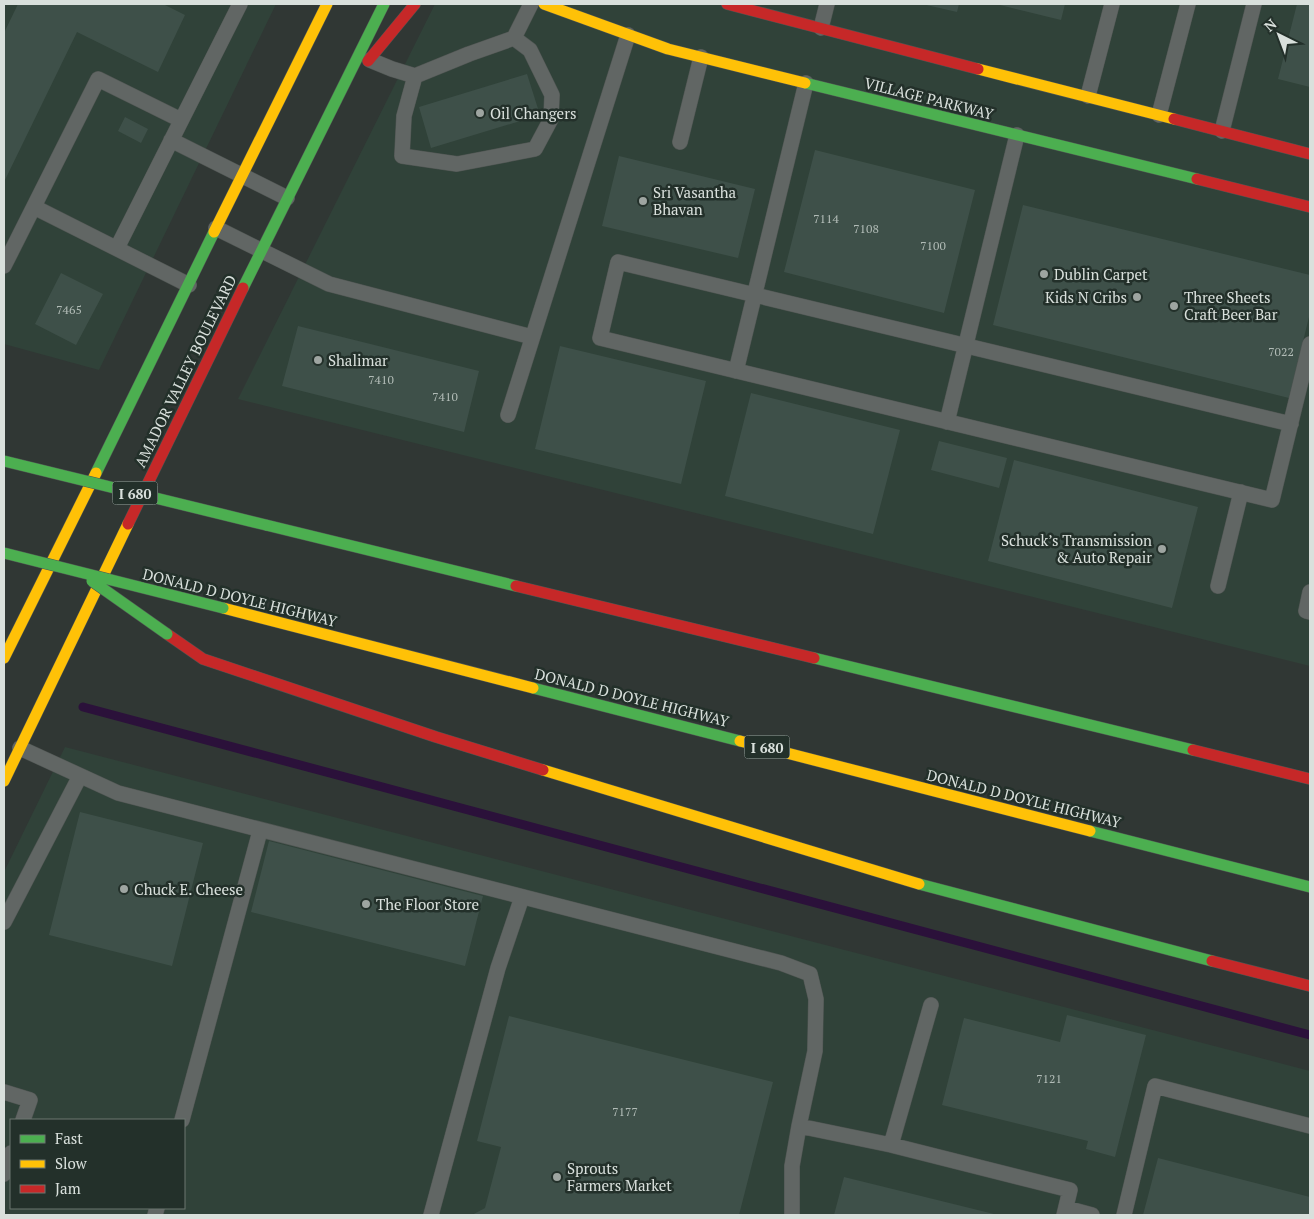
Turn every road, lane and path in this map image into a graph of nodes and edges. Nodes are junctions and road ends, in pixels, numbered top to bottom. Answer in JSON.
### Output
{"nodes":[{"id":1,"x":240,"y":4,"type":"edge"},
{"id":2,"x":384,"y":4,"type":"edge"},
{"id":3,"x":415,"y":4,"type":"edge"},
{"id":4,"x":531,"y":4,"type":"edge"},
{"id":5,"x":544,"y":4,"type":"edge"},
{"id":6,"x":726,"y":4,"type":"edge"},
{"id":7,"x":827,"y":4,"type":"edge"},
{"id":8,"x":1112,"y":4,"type":"edge"},
{"id":9,"x":1188,"y":4,"type":"edge"},
{"id":10,"x":1254,"y":4,"type":"edge"},
{"id":11,"x":325,"y":6,"type":"edge"},
{"id":12,"x":750,"y":7,"type":"edge"},
{"id":13,"x":821,"y":28,"type":"junction"},
{"id":14,"x":628,"y":35,"type":"junction"},
{"id":15,"x":514,"y":38,"type":"junction"},
{"id":16,"x":701,"y":57,"type":"junction"},
{"id":17,"x":370,"y":60,"type":"junction"},
{"id":18,"x":415,"y":76,"type":"junction"},
{"id":19,"x":806,"y":83,"type":"junction"},
{"id":20,"x":1088,"y":96,"type":"junction"},
{"id":21,"x":336,"y":101,"type":"junction"},
{"id":22,"x":1159,"y":115,"type":"junction"},
{"id":23,"x":181,"y":120,"type":"junction"},
{"id":24,"x":1222,"y":131,"type":"junction"},
{"id":25,"x":1017,"y":135,"type":"junction"},
{"id":26,"x":171,"y":140,"type":"junction"},
{"id":27,"x":680,"y":142,"type":"dead end"},
{"id":28,"x":1310,"y":154,"type":"edge"},
{"id":29,"x":242,"y":176,"type":"junction"},
{"id":30,"x":287,"y":198,"type":"junction"},
{"id":31,"x":34,"y":207,"type":"junction"},
{"id":32,"x":1310,"y":207,"type":"edge"},
{"id":33,"x":216,"y":228,"type":"junction"},
{"id":34,"x":117,"y":248,"type":"junction"},
{"id":35,"x":261,"y":251,"type":"junction"},
{"id":36,"x":4,"y":266,"type":"edge"},
{"id":37,"x":189,"y":285,"type":"junction"},
{"id":38,"x":754,"y":295,"type":"junction"},
{"id":39,"x":532,"y":336,"type":"junction"},
{"id":40,"x":1310,"y":344,"type":"edge"},
{"id":41,"x":965,"y":346,"type":"junction"},
{"id":42,"x":736,"y":371,"type":"junction"},
{"id":43,"x":508,"y":415,"type":"dead end"},
{"id":44,"x":947,"y":422,"type":"junction"},
{"id":45,"x":1291,"y":424,"type":"junction"},
{"id":46,"x":4,"y":460,"type":"edge"},
{"id":47,"x":1241,"y":492,"type":"junction"},
{"id":48,"x":4,"y":553,"type":"edge"},
{"id":49,"x":79,"y":571,"type":"junction"},
{"id":50,"x":1218,"y":586,"type":"dead end"},
{"id":51,"x":1310,"y":592,"type":"edge"},
{"id":52,"x":1310,"y":612,"type":"edge"},
{"id":53,"x":4,"y":658,"type":"edge"},
{"id":54,"x":20,"y":748,"type":"junction"},
{"id":55,"x":80,"y":776,"type":"junction"},
{"id":56,"x":1310,"y":779,"type":"edge"},
{"id":57,"x":4,"y":781,"type":"edge"},
{"id":58,"x":260,"y":830,"type":"junction"},
{"id":59,"x":1310,"y":887,"type":"edge"},
{"id":60,"x":522,"y":897,"type":"junction"},
{"id":61,"x":4,"y":922,"type":"edge"},
{"id":62,"x":1310,"y":986,"type":"edge"},
{"id":63,"x":931,"y":1005,"type":"dead end"},
{"id":64,"x":4,"y":1092,"type":"edge"},
{"id":65,"x":23,"y":1119,"type":"edge"},
{"id":66,"x":182,"y":1119,"type":"edge"},
{"id":67,"x":799,"y":1126,"type":"junction"},
{"id":68,"x":1310,"y":1126,"type":"edge"},
{"id":69,"x":891,"y":1145,"type":"junction"},
{"id":70,"x":10,"y":1156,"type":"edge"},
{"id":71,"x":4,"y":1174,"type":"edge"},
{"id":72,"x":1065,"y":1212,"type":"edge"},
{"id":73,"x":431,"y":1215,"type":"edge"},
{"id":74,"x":792,"y":1215,"type":"edge"},
{"id":75,"x":1092,"y":1215,"type":"edge"},
{"id":76,"x":1124,"y":1215,"type":"edge"}],
"edges":[{"from":1,"to":23,"type":"lane"},
{"from":2,"to":21,"type":"main road","name":"AMADOR VALLEY BOULEVARD"},
{"from":3,"to":17,"type":"main road"},
{"from":4,"to":15,"type":"lane"},
{"from":5,"to":14,"type":"main road","name":"VILLAGE PARKWAY"},
{"from":6,"to":12,"type":"main road"},
{"from":7,"to":13,"type":"lane"},
{"from":8,"to":20,"type":"lane"},
{"from":9,"to":22,"type":"lane"},
{"from":10,"to":24,"type":"lane"},
{"from":11,"to":29,"type":"main road"},
{"from":12,"to":13,"type":"main road"},
{"from":13,"to":20,"type":"main road"},
{"from":14,"to":16,"type":"main road","name":"VILLAGE PARKWAY"},
{"from":14,"to":39,"type":"lane"},
{"from":15,"to":18,"type":"lane"},
{"from":15,"to":18,"type":"lane"},
{"from":16,"to":19,"type":"main road","name":"VILLAGE PARKWAY"},
{"from":16,"to":27,"type":"lane"},
{"from":17,"to":18,"type":"lane"},
{"from":17,"to":21,"type":"main road"},
{"from":19,"to":25,"type":"main road","name":"VILLAGE PARKWAY"},
{"from":19,"to":38,"type":"lane"},
{"from":20,"to":22,"type":"main road"},
{"from":21,"to":30,"type":"main road","name":"AMADOR VALLEY BOULEVARD"},
{"from":22,"to":24,"type":"main road"},
{"from":23,"to":26,"type":"lane"},
{"from":23,"to":31,"type":"lane"},
{"from":24,"to":28,"type":"main road"},
{"from":25,"to":32,"type":"main road","name":"VILLAGE PARKWAY"},
{"from":25,"to":41,"type":"lane"},
{"from":26,"to":29,"type":"lane"},
{"from":26,"to":34,"type":"lane"},
{"from":29,"to":30,"type":"lane"},
{"from":29,"to":33,"type":"main road"},
{"from":30,"to":35,"type":"main road","name":"AMADOR VALLEY BOULEVARD"},
{"from":31,"to":34,"type":"lane"},
{"from":31,"to":36,"type":"lane"},
{"from":33,"to":35,"type":"lane"},
{"from":33,"to":37,"type":"main road"},
{"from":34,"to":37,"type":"lane"},
{"from":35,"to":39,"type":"lane"},
{"from":35,"to":54,"type":"main road","name":"AMADOR VALLEY BOULEVARD"},
{"from":37,"to":53,"type":"main road"},
{"from":38,"to":41,"type":"lane"},
{"from":38,"to":42,"type":"lane"},
{"from":38,"to":42,"type":"lane"},
{"from":39,"to":43,"type":"lane"},
{"from":40,"to":45,"type":"lane"},
{"from":41,"to":44,"type":"lane"},
{"from":41,"to":45,"type":"lane"},
{"from":42,"to":44,"type":"lane"},
{"from":44,"to":47,"type":"lane"},
{"from":45,"to":47,"type":"lane"},
{"from":46,"to":56,"type":"main road","number":"I 680","bridge":true},
{"from":47,"to":50,"type":"lane"},
{"from":48,"to":49,"type":"main road","name":"DONALD D DOYLE HIGHWAY","number":"I 680","bridge":true},
{"from":49,"to":59,"type":"main road","name":"DONALD D DOYLE HIGHWAY","number":"I 680","bridge":true},
{"from":49,"to":62,"type":"main road","bridge":true},
{"from":51,"to":52,"type":"lane"},
{"from":54,"to":55,"type":"lane"},
{"from":54,"to":57,"type":"main road","name":"AMADOR VALLEY BOULEVARD"},
{"from":55,"to":58,"type":"lane"},
{"from":55,"to":61,"type":"lane"},
{"from":58,"to":60,"type":"lane"},
{"from":58,"to":66,"type":"lane"},
{"from":60,"to":67,"type":"lane"},
{"from":60,"to":73,"type":"lane"},
{"from":63,"to":69,"type":"lane"},
{"from":64,"to":65,"type":"lane"},
{"from":67,"to":69,"type":"lane"},
{"from":67,"to":74,"type":"lane"},
{"from":68,"to":76,"type":"lane"},
{"from":69,"to":72,"type":"lane"},
{"from":70,"to":71,"type":"lane"},
{"from":72,"to":75,"type":"lane"}]}
